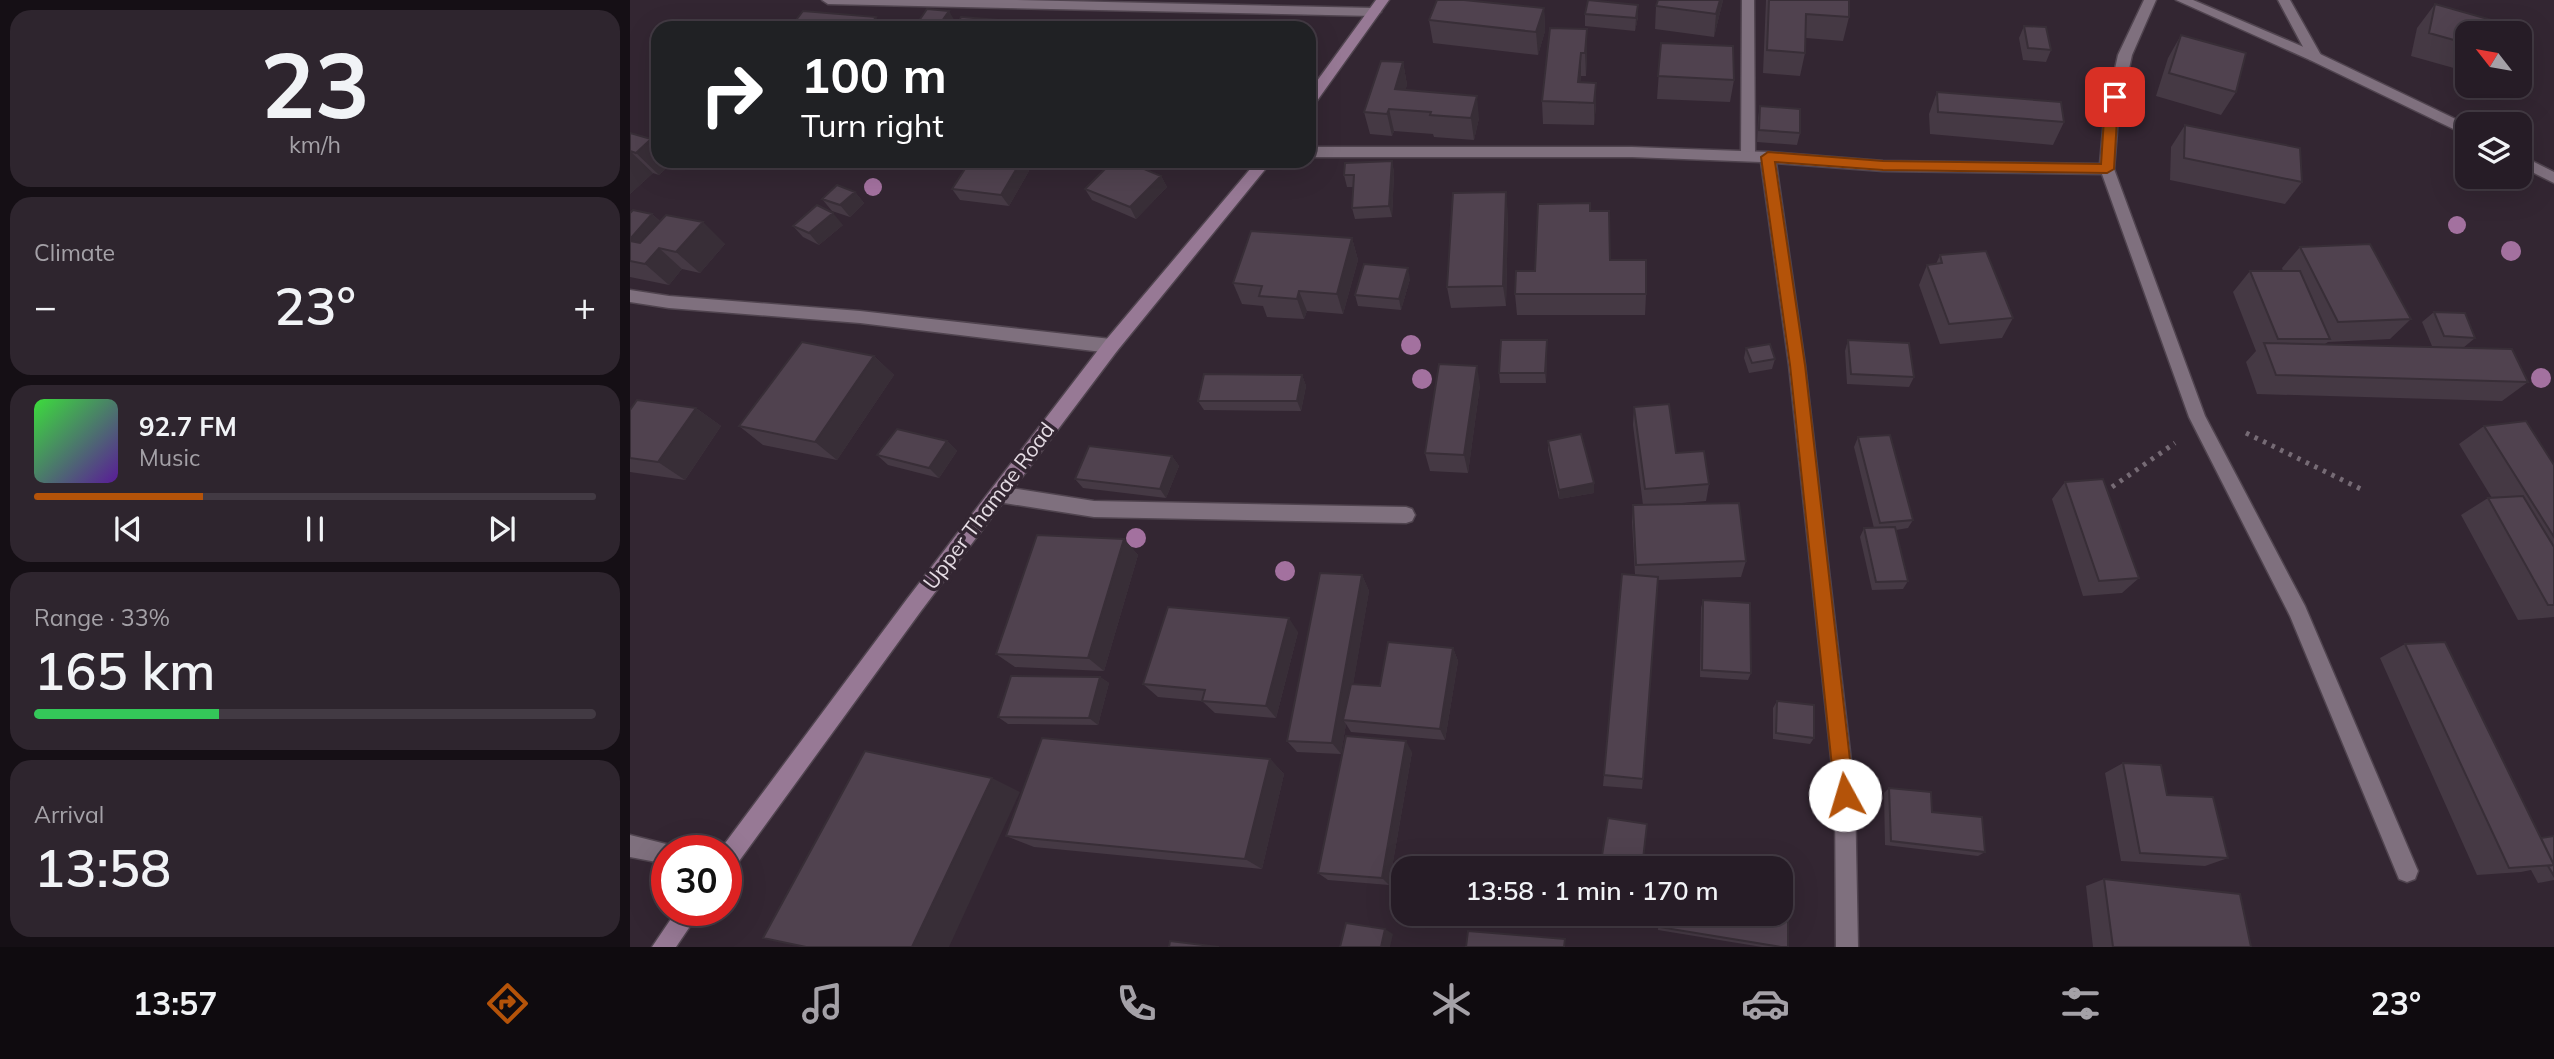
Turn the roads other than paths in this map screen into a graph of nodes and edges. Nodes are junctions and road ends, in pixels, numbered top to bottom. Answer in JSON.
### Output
{"nodes":[{"id":1,"x":828,"y":0,"type":"edge"},
{"id":2,"x":1383,"y":0,"type":"edge"},
{"id":3,"x":1748,"y":0,"type":"edge"},
{"id":4,"x":2150,"y":0,"type":"edge"},
{"id":5,"x":2182,"y":0,"type":"edge"},
{"id":6,"x":2284,"y":0,"type":"edge"},
{"id":7,"x":1374,"y":12,"type":"junction"},
{"id":8,"x":2315,"y":57,"type":"junction"},
{"id":9,"x":1316,"y":92,"type":"edge"},
{"id":10,"x":2455,"y":125,"type":"edge"},
{"id":11,"x":1316,"y":152,"type":"edge"},
{"id":12,"x":1748,"y":156,"type":"junction"},
{"id":13,"x":1768,"y":157,"type":"junction"},
{"id":14,"x":2532,"y":166,"type":"edge"},
{"id":15,"x":1259,"y":168,"type":"edge"},
{"id":16,"x":2107,"y":169,"type":"junction"},
{"id":17,"x":2554,"y":178,"type":"edge"},
{"id":18,"x":630,"y":296,"type":"edge"},
{"id":19,"x":1111,"y":346,"type":"junction"},
{"id":20,"x":998,"y":494,"type":"junction"},
{"id":21,"x":1406,"y":515,"type":"dead end"},
{"id":22,"x":742,"y":838,"type":"edge"},
{"id":23,"x":630,"y":846,"type":"edge"},
{"id":24,"x":651,"y":850,"type":"edge"},
{"id":25,"x":2407,"y":871,"type":"dead end"},
{"id":26,"x":678,"y":926,"type":"edge"},
{"id":27,"x":663,"y":947,"type":"edge"},
{"id":28,"x":1847,"y":947,"type":"edge"}],
"edges":[{"from":1,"to":7,"type":"street"},
{"from":2,"to":7,"type":"street"},
{"from":3,"to":12,"type":"street"},
{"from":4,"to":16,"type":"street"},
{"from":5,"to":8,"type":"street"},
{"from":6,"to":8,"type":"street"},
{"from":7,"to":9,"type":"street"},
{"from":8,"to":10,"type":"street"},
{"from":11,"to":12,"type":"street"},
{"from":12,"to":13,"type":"street"},
{"from":13,"to":16,"type":"street"},
{"from":13,"to":28,"type":"street"},
{"from":14,"to":17,"type":"street"},
{"from":15,"to":19,"type":"street","name":"Upper Thamae Road"},
{"from":16,"to":25,"type":"street"},
{"from":18,"to":19,"type":"street"},
{"from":19,"to":20,"type":"street","name":"Upper Thamae Road"},
{"from":20,"to":21,"type":"street"},
{"from":20,"to":22,"type":"street","name":"Upper Thamae Road"},
{"from":23,"to":24,"type":"street"},
{"from":26,"to":27,"type":"street"}]}
